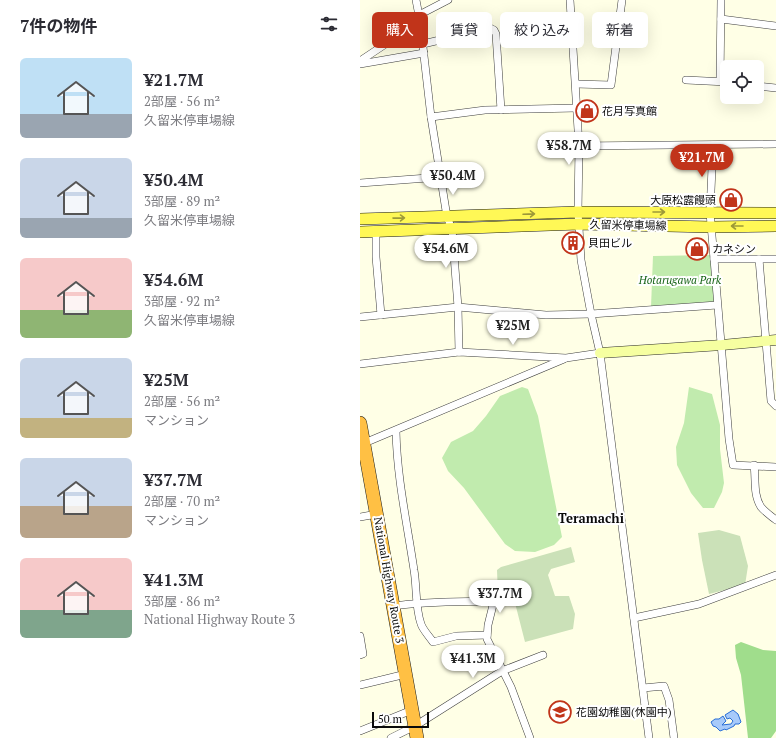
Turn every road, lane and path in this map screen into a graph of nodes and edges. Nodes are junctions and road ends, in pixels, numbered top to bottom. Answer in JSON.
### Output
{"nodes":[{"id":1,"x":416,"y":0,"type":"edge"},
{"id":2,"x":448,"y":0,"type":"edge"},
{"id":3,"x":570,"y":0,"type":"edge"},
{"id":4,"x":622,"y":0,"type":"edge"},
{"id":5,"x":721,"y":0,"type":"edge"},
{"id":6,"x":419,"y":12,"type":"edge"},
{"id":7,"x":428,"y":13,"type":"edge"},
{"id":8,"x":721,"y":19,"type":"junction"},
{"id":9,"x":776,"y":26,"type":"edge"},
{"id":10,"x":428,"y":43,"type":"edge"},
{"id":11,"x":378,"y":48,"type":"edge"},
{"id":12,"x":423,"y":48,"type":"edge"},
{"id":13,"x":424,"y":53,"type":"junction"},
{"id":14,"x":723,"y":60,"type":"edge"},
{"id":15,"x":360,"y":61,"type":"edge"},
{"id":16,"x":360,"y":64,"type":"edge"},
{"id":17,"x":686,"y":80,"type":"dead end"},
{"id":18,"x":720,"y":82,"type":"edge"},
{"id":19,"x":576,"y":84,"type":"junction"},
{"id":20,"x":764,"y":87,"type":"edge"},
{"id":21,"x":776,"y":88,"type":"edge"},
{"id":22,"x":576,"y":108,"type":"junction"},
{"id":23,"x":501,"y":110,"type":"junction"},
{"id":24,"x":432,"y":118,"type":"junction"},
{"id":25,"x":776,"y":144,"type":"edge"},
{"id":26,"x":713,"y":145,"type":"junction"},
{"id":27,"x":579,"y":146,"type":"junction"},
{"id":28,"x":441,"y":178,"type":"junction"},
{"id":29,"x":360,"y":183,"type":"edge"},
{"id":30,"x":578,"y":212,"type":"junction"},
{"id":31,"x":710,"y":213,"type":"junction"},
{"id":32,"x":776,"y":213,"type":"edge"},
{"id":33,"x":447,"y":217,"type":"junction"},
{"id":34,"x":360,"y":219,"type":"edge"},
{"id":35,"x":579,"y":224,"type":"junction"},
{"id":36,"x":711,"y":226,"type":"junction"},
{"id":37,"x":776,"y":226,"type":"edge"},
{"id":38,"x":452,"y":229,"type":"junction"},
{"id":39,"x":376,"y":231,"type":"junction"},
{"id":40,"x":360,"y":232,"type":"edge"},
{"id":41,"x":714,"y":259,"type":"junction"},
{"id":42,"x":759,"y":259,"type":"junction"},
{"id":43,"x":776,"y":259,"type":"edge"},
{"id":44,"x":717,"y":304,"type":"junction"},
{"id":45,"x":458,"y":307,"type":"junction"},
{"id":46,"x":591,"y":314,"type":"junction"},
{"id":47,"x":381,"y":315,"type":"junction"},
{"id":48,"x":360,"y":317,"type":"edge"},
{"id":49,"x":771,"y":340,"type":"edge"},
{"id":50,"x":722,"y":345,"type":"junction"},
{"id":51,"x":459,"y":352,"type":"junction"},
{"id":52,"x":600,"y":352,"type":"junction"},
{"id":53,"x":566,"y":358,"type":"junction"},
{"id":54,"x":360,"y":364,"type":"edge"},
{"id":55,"x":776,"y":406,"type":"edge"},
{"id":56,"x":360,"y":423,"type":"edge"},
{"id":57,"x":396,"y":431,"type":"junction"},
{"id":58,"x":362,"y":444,"type":"edge"},
{"id":59,"x":754,"y":466,"type":"junction"},
{"id":60,"x":776,"y":467,"type":"edge"},
{"id":61,"x":378,"y":514,"type":"junction"},
{"id":62,"x":360,"y":517,"type":"edge"},
{"id":63,"x":776,"y":520,"type":"edge"},
{"id":64,"x":776,"y":575,"type":"edge"},
{"id":65,"x":417,"y":603,"type":"junction"},
{"id":66,"x":394,"y":606,"type":"junction"},
{"id":67,"x":634,"y":618,"type":"junction"},
{"id":68,"x":487,"y":635,"type":"junction"},
{"id":69,"x":360,"y":636,"type":"edge"},
{"id":70,"x":360,"y":655,"type":"edge"},
{"id":71,"x":543,"y":655,"type":"dead end"},
{"id":72,"x":502,"y":671,"type":"junction"},
{"id":73,"x":406,"y":674,"type":"junction"},
{"id":74,"x":360,"y":685,"type":"edge"},
{"id":75,"x":643,"y":688,"type":"junction"},
{"id":76,"x":412,"y":710,"type":"junction"},
{"id":77,"x":360,"y":732,"type":"edge"},
{"id":78,"x":416,"y":732,"type":"edge"},
{"id":79,"x":392,"y":738,"type":"edge"},
{"id":80,"x":530,"y":738,"type":"edge"},
{"id":81,"x":648,"y":738,"type":"edge"},
{"id":82,"x":674,"y":738,"type":"edge"}],
"edges":[{"from":1,"to":6,"type":"street"},
{"from":2,"to":7,"type":"street"},
{"from":3,"to":19,"type":"street"},
{"from":4,"to":19,"type":"street"},
{"from":5,"to":8,"type":"street"},
{"from":8,"to":9,"type":"street"},
{"from":8,"to":14,"type":"street"},
{"from":10,"to":23,"type":"street"},
{"from":11,"to":15,"type":"street"},
{"from":12,"to":13,"type":"street"},
{"from":13,"to":16,"type":"street"},
{"from":13,"to":24,"type":"street"},
{"from":17,"to":18,"type":"street"},
{"from":19,"to":22,"type":"street"},
{"from":20,"to":21,"type":"street"},
{"from":22,"to":23,"type":"street"},
{"from":22,"to":27,"type":"street"},
{"from":23,"to":24,"type":"street"},
{"from":24,"to":28,"type":"street"},
{"from":25,"to":26,"type":"street"},
{"from":26,"to":27,"type":"street"},
{"from":26,"to":31,"type":"street"},
{"from":27,"to":30,"type":"street"},
{"from":28,"to":29,"type":"street"},
{"from":28,"to":33,"type":"street"},
{"from":30,"to":31,"type":"main road","name":"久留米停車場線","one_way":true},
{"from":33,"to":30,"type":"main road","name":"久留米停車場線","one_way":true},
{"from":30,"to":35,"type":"street"},
{"from":31,"to":32,"type":"main road","name":"久留米停車場線"},
{"from":31,"to":36,"type":"street"},
{"from":34,"to":33,"type":"main road","name":"久留米停車場線","one_way":true},
{"from":33,"to":38,"type":"street"},
{"from":35,"to":36,"type":"main road","name":"久留米停車場線"},
{"from":35,"to":38,"type":"main road","name":"久留米停車場線"},
{"from":35,"to":46,"type":"street"},
{"from":37,"to":36,"type":"main road","name":"久留米停車場線","one_way":true},
{"from":36,"to":41,"type":"street"},
{"from":38,"to":39,"type":"main road","name":"久留米停車場線"},
{"from":38,"to":45,"type":"street"},
{"from":39,"to":40,"type":"main road","name":"久留米停車場線"},
{"from":39,"to":47,"type":"street"},
{"from":41,"to":42,"type":"street"},
{"from":41,"to":44,"type":"street"},
{"from":42,"to":43,"type":"street"},
{"from":42,"to":49,"type":"street"},
{"from":44,"to":46,"type":"street"},
{"from":44,"to":50,"type":"street"},
{"from":45,"to":46,"type":"street"},
{"from":45,"to":47,"type":"street"},
{"from":45,"to":51,"type":"street"},
{"from":46,"to":52,"type":"street"},
{"from":47,"to":48,"type":"street"},
{"from":49,"to":50,"type":"street"},
{"from":49,"to":55,"type":"street"},
{"from":50,"to":52,"type":"street"},
{"from":50,"to":59,"type":"street"},
{"from":51,"to":53,"type":"street"},
{"from":51,"to":54,"type":"street"},
{"from":52,"to":53,"type":"street"},
{"from":52,"to":67,"type":"street"},
{"from":53,"to":57,"type":"street"},
{"from":56,"to":58,"type":"highway","name":"National Highway Route 3"},
{"from":57,"to":58,"type":"street"},
{"from":57,"to":65,"type":"street"},
{"from":58,"to":61,"type":"highway","name":"National Highway Route 3"},
{"from":59,"to":60,"type":"street"},
{"from":59,"to":63,"type":"street"},
{"from":61,"to":62,"type":"street"},
{"from":61,"to":66,"type":"highway","name":"National Highway Route 3"},
{"from":64,"to":67,"type":"street"},
{"from":65,"to":66,"type":"street"},
{"from":65,"to":68,"type":"street"},
{"from":65,"to":68,"type":"street"},
{"from":66,"to":73,"type":"highway","name":"National Highway Route 3"},
{"from":67,"to":75,"type":"street"},
{"from":68,"to":72,"type":"street"},
{"from":69,"to":70,"type":"street"},
{"from":71,"to":72,"type":"street"},
{"from":72,"to":78,"type":"street"},
{"from":72,"to":80,"type":"street"},
{"from":73,"to":74,"type":"street"},
{"from":73,"to":76,"type":"highway","name":"National Highway Route 3"},
{"from":75,"to":81,"type":"street"},
{"from":75,"to":82,"type":"street"},
{"from":76,"to":77,"type":"street"},
{"from":76,"to":78,"type":"highway","name":"National Highway Route 3"},
{"from":78,"to":79,"type":"street"}]}
